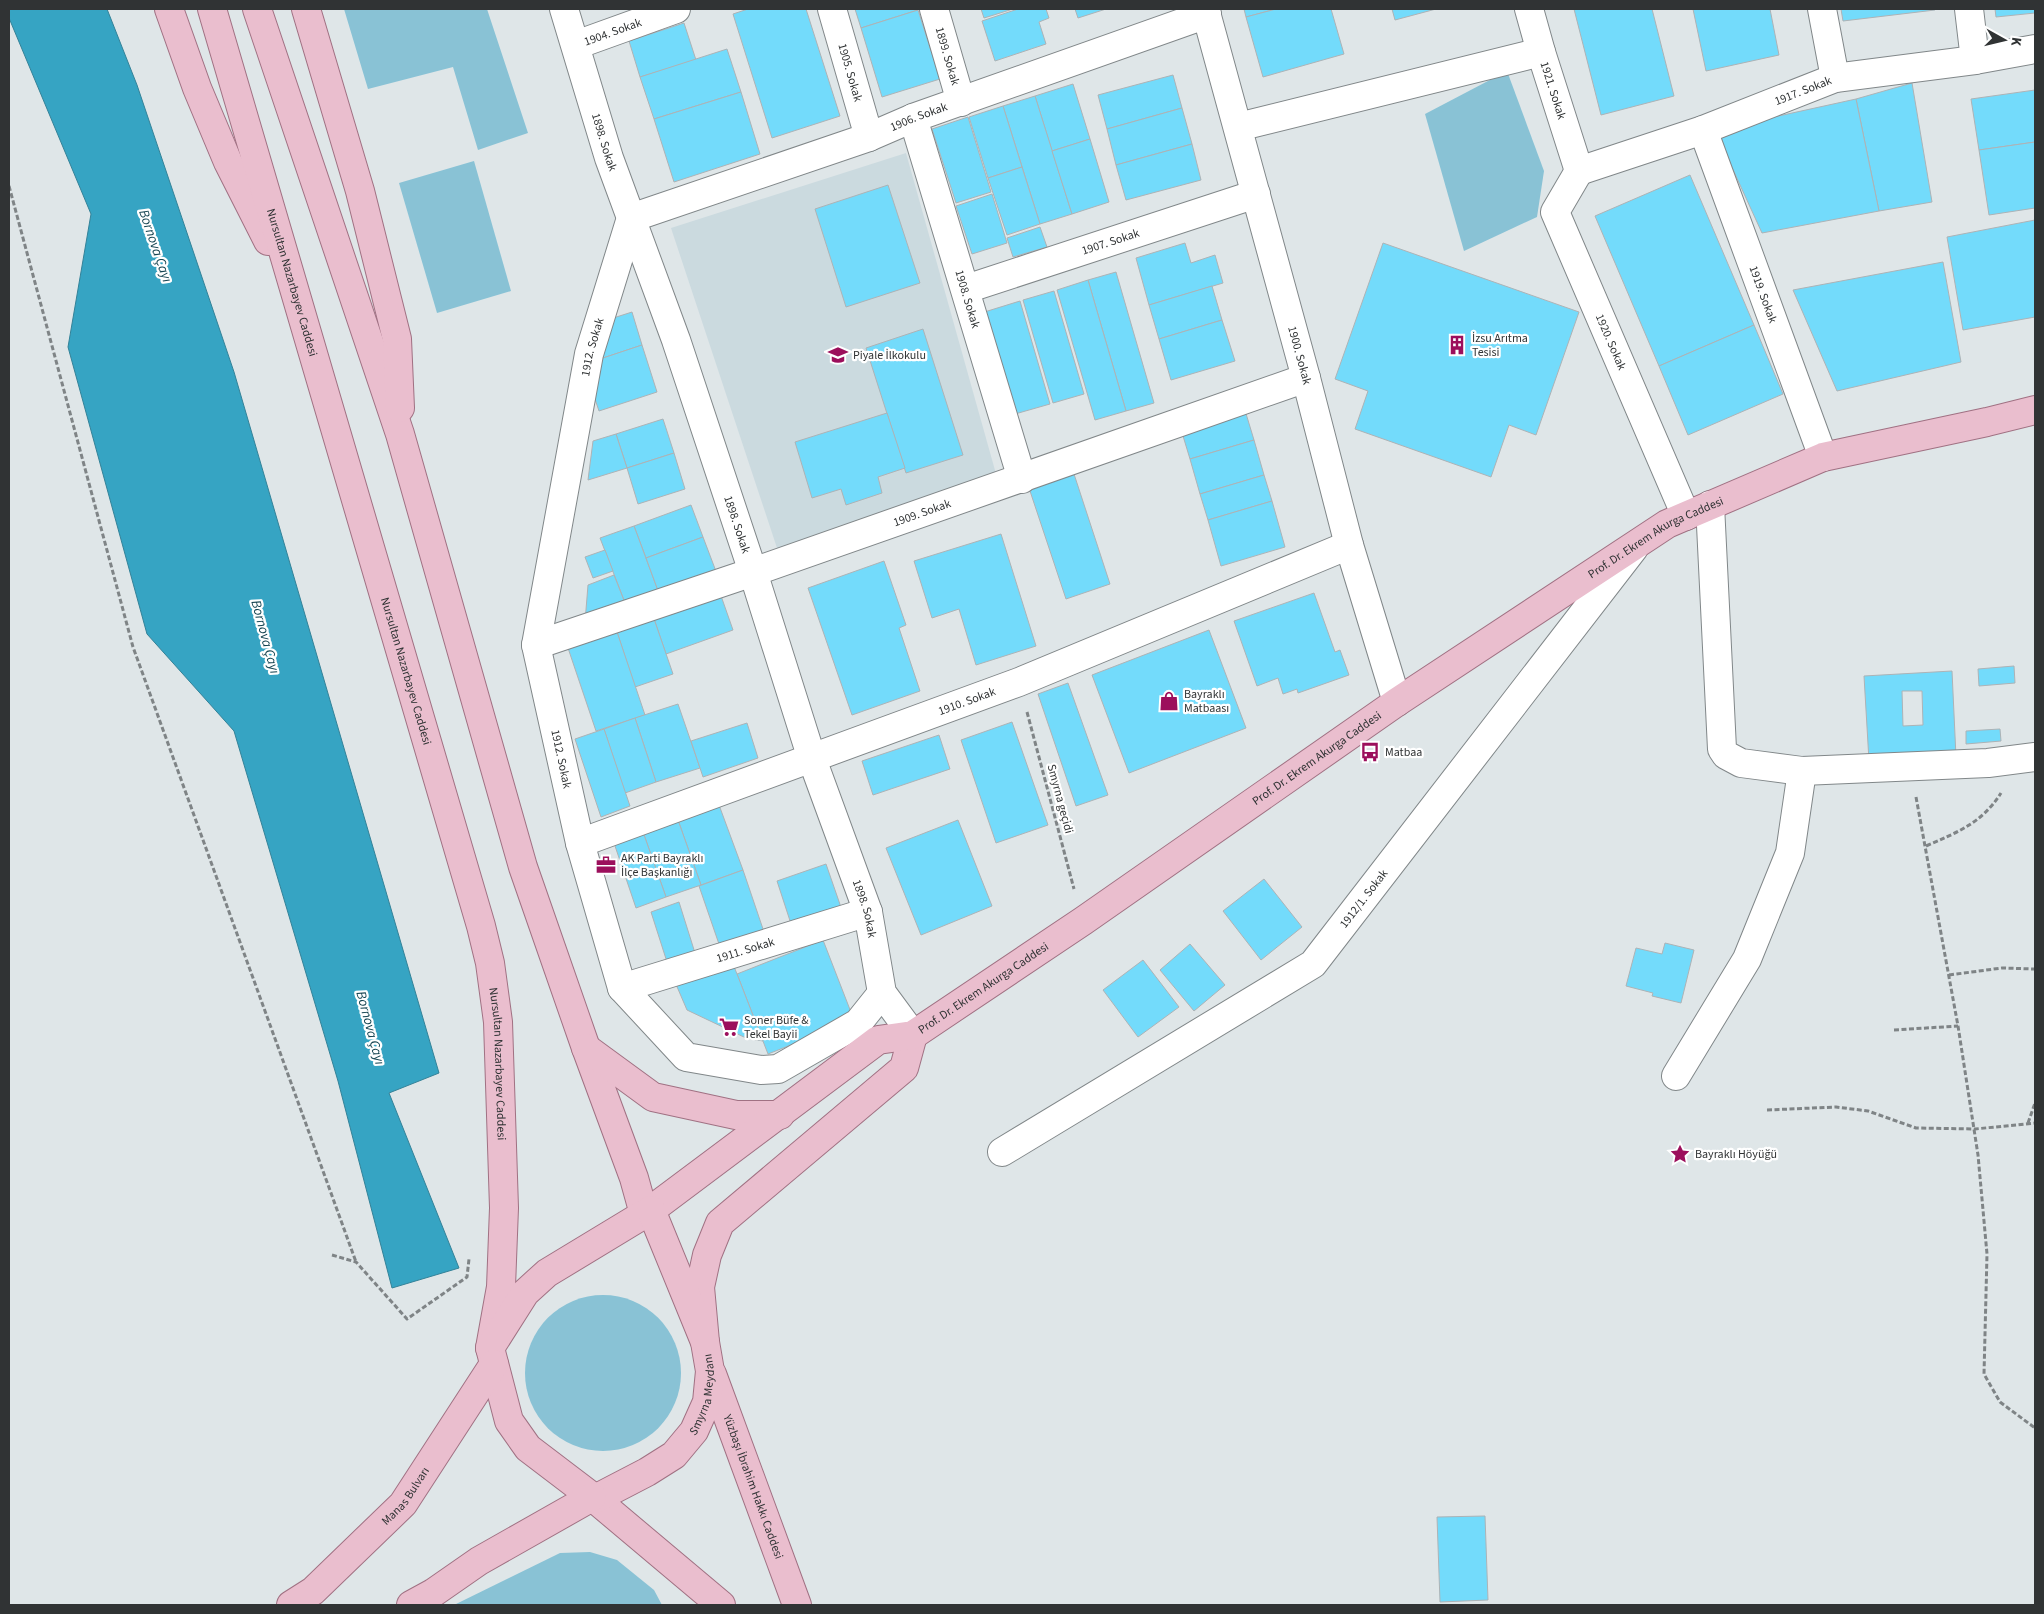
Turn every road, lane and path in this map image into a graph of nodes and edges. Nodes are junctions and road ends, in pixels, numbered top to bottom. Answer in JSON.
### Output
{"nodes":[{"id":1,"x":169,"y":9,"type":"edge"},
{"id":2,"x":212,"y":9,"type":"edge"},
{"id":3,"x":257,"y":9,"type":"edge"},
{"id":4,"x":306,"y":9,"type":"edge"},
{"id":5,"x":564,"y":9,"type":"edge"},
{"id":6,"x":676,"y":9,"type":"edge"},
{"id":7,"x":832,"y":9,"type":"edge"},
{"id":8,"x":934,"y":9,"type":"edge"},
{"id":9,"x":1529,"y":9,"type":"edge"},
{"id":10,"x":1822,"y":9,"type":"edge"},
{"id":11,"x":1969,"y":9,"type":"edge"},
{"id":12,"x":1206,"y":11,"type":"edge"},
{"id":13,"x":576,"y":46,"type":"junction"},
{"id":14,"x":2035,"y":50,"type":"edge"},
{"id":15,"x":1541,"y":52,"type":"junction"},
{"id":16,"x":1975,"y":60,"type":"junction"},
{"id":17,"x":1834,"y":78,"type":"junction"},
{"id":18,"x":961,"y":102,"type":"junction"},
{"id":19,"x":914,"y":118,"type":"junction"},
{"id":20,"x":1238,"y":128,"type":"junction"},
{"id":21,"x":1703,"y":130,"type":"junction"},
{"id":22,"x":869,"y":137,"type":"junction"},
{"id":23,"x":1579,"y":171,"type":"junction"},
{"id":24,"x":9,"y":186,"type":"edge"},
{"id":25,"x":1256,"y":194,"type":"junction"},
{"id":26,"x":631,"y":218,"type":"junction"},
{"id":27,"x":966,"y":289,"type":"junction"},
{"id":28,"x":300,"y":305,"type":"junction"},
{"id":29,"x":1306,"y":378,"type":"junction"},
{"id":30,"x":2035,"y":410,"type":"edge"},
{"id":31,"x":400,"y":434,"type":"junction"},
{"id":32,"x":1823,"y":457,"type":"junction"},
{"id":33,"x":1022,"y":479,"type":"junction"},
{"id":34,"x":1698,"y":511,"type":"junction"},
{"id":35,"x":1349,"y":544,"type":"junction"},
{"id":36,"x":1636,"y":545,"type":"junction"},
{"id":37,"x":753,"y":572,"type":"junction"},
{"id":38,"x":536,"y":645,"type":"junction"},
{"id":39,"x":1019,"y":682,"type":"junction"},
{"id":40,"x":1397,"y":702,"type":"junction"},
{"id":41,"x":2035,"y":757,"type":"edge"},
{"id":42,"x":812,"y":759,"type":"junction"},
{"id":43,"x":1910,"y":767,"type":"junction"},
{"id":44,"x":1802,"y":771,"type":"junction"},
{"id":45,"x":2005,"y":785,"type":"dead end"},
{"id":46,"x":580,"y":843,"type":"junction"},
{"id":47,"x":1926,"y":846,"type":"junction"},
{"id":48,"x":868,"y":912,"type":"junction"},
{"id":49,"x":1083,"y":921,"type":"junction"},
{"id":50,"x":2035,"y":969,"type":"edge"},
{"id":51,"x":1949,"y":975,"type":"junction"},
{"id":52,"x":622,"y":988,"type":"junction"},
{"id":53,"x":882,"y":993,"type":"junction"},
{"id":54,"x":1958,"y":1026,"type":"junction"},
{"id":55,"x":1894,"y":1030,"type":"dead end"},
{"id":56,"x":913,"y":1035,"type":"junction"},
{"id":57,"x":586,"y":1048,"type":"junction"},
{"id":58,"x":1676,"y":1076,"type":"dead end"},
{"id":59,"x":2035,"y":1103,"type":"edge"},
{"id":60,"x":1767,"y":1110,"type":"dead end"},
{"id":61,"x":780,"y":1115,"type":"junction"},
{"id":62,"x":2028,"y":1123,"type":"junction"},
{"id":63,"x":2035,"y":1123,"type":"edge"},
{"id":64,"x":1975,"y":1128,"type":"junction"},
{"id":65,"x":1002,"y":1152,"type":"dead end"},
{"id":66,"x":647,"y":1212,"type":"junction"},
{"id":67,"x":470,"y":1250,"type":"dead end"},
{"id":68,"x":332,"y":1255,"type":"dead end"},
{"id":69,"x":356,"y":1262,"type":"junction"},
{"id":70,"x":708,"y":1355,"type":"junction"},
{"id":71,"x":492,"y":1356,"type":"junction"},
{"id":72,"x":2035,"y":1428,"type":"edge"},
{"id":73,"x":594,"y":1498,"type":"junction"},
{"id":74,"x":291,"y":1605,"type":"edge"},
{"id":75,"x":411,"y":1605,"type":"edge"},
{"id":76,"x":721,"y":1605,"type":"edge"},
{"id":77,"x":797,"y":1605,"type":"edge"}],
"edges":[{"from":1,"to":28,"type":"main road"},
{"from":2,"to":28,"type":"main road","name":"Nursultan Nazarbayev Caddesi"},
{"from":3,"to":31,"type":"main road"},
{"from":4,"to":31,"type":"main road"},
{"from":5,"to":13,"type":"street","name":"1898. Sokak"},
{"from":6,"to":13,"type":"street","name":"1904. Sokak"},
{"from":7,"to":22,"type":"street","name":"1905. Sokak"},
{"from":8,"to":18,"type":"street","name":"1899. Sokak"},
{"from":9,"to":15,"type":"street","name":"1921. Sokak"},
{"from":10,"to":17,"type":"street"},
{"from":11,"to":16,"type":"street"},
{"from":12,"to":18,"type":"street","name":"1906. Sokak"},
{"from":12,"to":20,"type":"street","name":"1900. Sokak"},
{"from":13,"to":26,"type":"street","name":"1898. Sokak"},
{"from":14,"to":16,"type":"street","name":"1917. Sokak"},
{"from":15,"to":20,"type":"street"},
{"from":15,"to":23,"type":"street","name":"1921. Sokak"},
{"from":16,"to":17,"type":"street","name":"1917. Sokak"},
{"from":17,"to":21,"type":"street","name":"1917. Sokak"},
{"from":18,"to":19,"type":"street","name":"1906. Sokak"},
{"from":19,"to":22,"type":"street","name":"1906. Sokak"},
{"from":19,"to":27,"type":"street","name":"1908. Sokak"},
{"from":20,"to":25,"type":"street","name":"1900. Sokak"},
{"from":21,"to":23,"type":"street","name":"1917. Sokak"},
{"from":21,"to":32,"type":"street","name":"1919. Sokak"},
{"from":22,"to":26,"type":"street","name":"1906. Sokak"},
{"from":23,"to":34,"type":"street","name":"1920. Sokak"},
{"from":24,"to":69,"type":"path"},
{"from":25,"to":27,"type":"street","name":"1907. Sokak"},
{"from":25,"to":29,"type":"street","name":"1900. Sokak"},
{"from":26,"to":37,"type":"street","name":"1898. Sokak"},
{"from":26,"to":38,"type":"street","name":"1912. Sokak"},
{"from":27,"to":33,"type":"street","name":"1908. Sokak"},
{"from":28,"to":71,"type":"main road","name":"Nursultan Nazarbayev Caddesi"},
{"from":29,"to":33,"type":"street","name":"1909. Sokak"},
{"from":29,"to":35,"type":"street","name":"1900. Sokak"},
{"from":30,"to":32,"type":"main road","name":"Prof. Dr. Ekrem Akurga Caddesi"},
{"from":31,"to":57,"type":"main road"},
{"from":32,"to":34,"type":"main road","name":"Prof. Dr. Ekrem Akurga Caddesi"},
{"from":33,"to":37,"type":"street","name":"1909. Sokak"},
{"from":34,"to":36,"type":"main road","name":"Prof. Dr. Ekrem Akurga Caddesi"},
{"from":34,"to":44,"type":"street"},
{"from":35,"to":39,"type":"street","name":"1910. Sokak"},
{"from":35,"to":40,"type":"street","name":"1900. Sokak"},
{"from":36,"to":40,"type":"main road","name":"Prof. Dr. Ekrem Akurga Caddesi"},
{"from":36,"to":65,"type":"street","name":"1912/1. Sokak"},
{"from":37,"to":38,"type":"street","name":"1909. Sokak"},
{"from":37,"to":42,"type":"street","name":"1898. Sokak"},
{"from":38,"to":46,"type":"street","name":"1912. Sokak"},
{"from":39,"to":42,"type":"street","name":"1910. Sokak"},
{"from":39,"to":49,"type":"path","name":"Smyrna geçidi"},
{"from":40,"to":49,"type":"main road","name":"Prof. Dr. Ekrem Akurga Caddesi"},
{"from":41,"to":43,"type":"street"},
{"from":42,"to":46,"type":"street","name":"1910. Sokak"},
{"from":42,"to":48,"type":"street","name":"1898. Sokak"},
{"from":43,"to":44,"type":"street"},
{"from":43,"to":47,"type":"path"},
{"from":44,"to":58,"type":"street"},
{"from":45,"to":47,"type":"path"},
{"from":46,"to":52,"type":"street","name":"1912. Sokak"},
{"from":47,"to":51,"type":"path"},
{"from":48,"to":52,"type":"street","name":"1911. Sokak"},
{"from":48,"to":53,"type":"street","name":"1898. Sokak"},
{"from":49,"to":56,"type":"main road","name":"Prof. Dr. Ekrem Akurga Caddesi"},
{"from":50,"to":51,"type":"path"},
{"from":51,"to":54,"type":"path"},
{"from":52,"to":53,"type":"street","name":"1912. Sokak"},
{"from":53,"to":56,"type":"street","name":"1898. Sokak"},
{"from":54,"to":55,"type":"path"},
{"from":54,"to":64,"type":"path"},
{"from":56,"to":61,"type":"main road","name":"Prof. Dr. Ekrem Akurga Caddesi"},
{"from":56,"to":70,"type":"main road"},
{"from":57,"to":61,"type":"main road"},
{"from":57,"to":66,"type":"main road"},
{"from":59,"to":62,"type":"path"},
{"from":60,"to":64,"type":"path"},
{"from":61,"to":66,"type":"main road","name":"Prof. Dr. Ekrem Akurga Caddesi"},
{"from":62,"to":63,"type":"path"},
{"from":62,"to":64,"type":"path"},
{"from":64,"to":72,"type":"path"},
{"from":66,"to":70,"type":"main road","name":"Smyrna Meydanı"},
{"from":66,"to":71,"type":"main road"},
{"from":67,"to":69,"type":"path"},
{"from":68,"to":69,"type":"path"},
{"from":70,"to":73,"type":"main road","name":"Smyrna Meydanı"},
{"from":70,"to":77,"type":"main road","name":"Yüzbaşı İbrahim Hakkı Caddesi"},
{"from":71,"to":73,"type":"main road"},
{"from":71,"to":74,"type":"main road","name":"Manas Bulvarı"},
{"from":73,"to":75,"type":"main road"},
{"from":73,"to":76,"type":"main road"}]}
